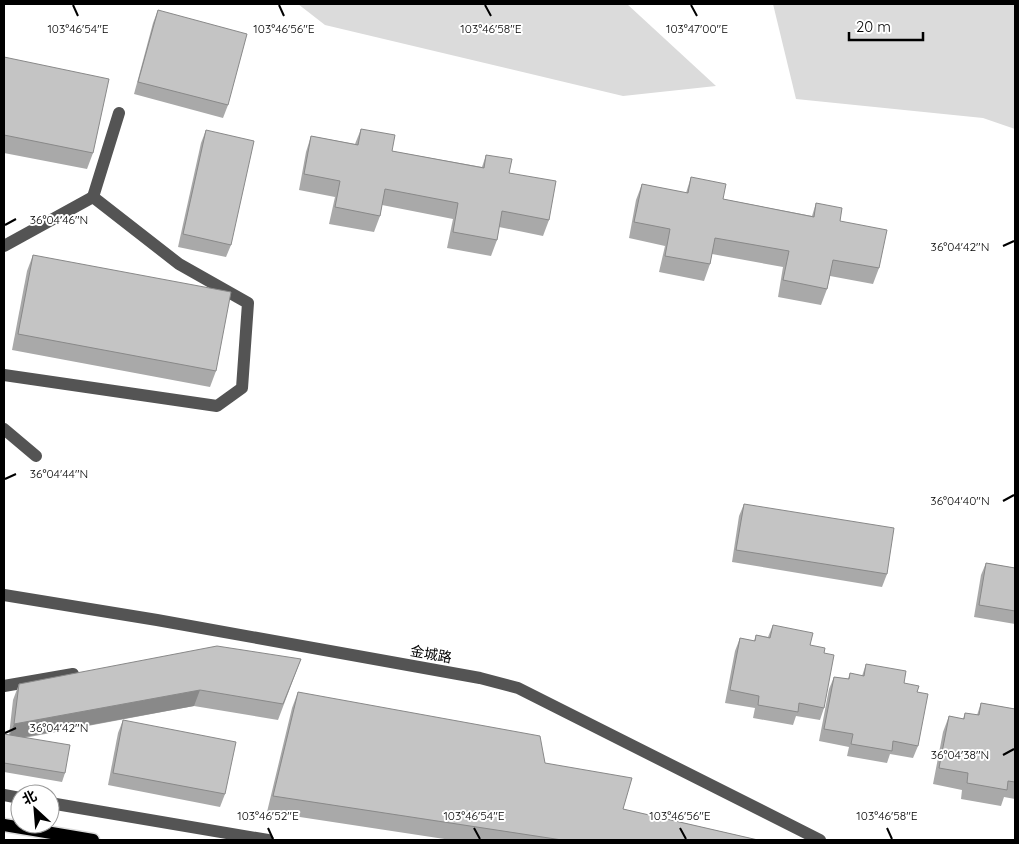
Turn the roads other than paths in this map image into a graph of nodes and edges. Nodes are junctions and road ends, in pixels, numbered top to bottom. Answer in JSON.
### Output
{"nodes":[{"id":1,"x":120,"y":113,"type":"dead end"},
{"id":2,"x":93,"y":197,"type":"junction"},
{"id":3,"x":4,"y":246,"type":"edge"},
{"id":4,"x":4,"y":375,"type":"edge"},
{"id":5,"x":4,"y":429,"type":"edge"},
{"id":6,"x":36,"y":456,"type":"dead end"},
{"id":7,"x":4,"y":595,"type":"edge"},
{"id":8,"x":88,"y":672,"type":"edge"},
{"id":9,"x":4,"y":686,"type":"edge"},
{"id":10,"x":60,"y":805,"type":"edge"},
{"id":11,"x":4,"y":825,"type":"edge"},
{"id":12,"x":93,"y":840,"type":"edge"},
{"id":13,"x":268,"y":840,"type":"edge"},
{"id":14,"x":820,"y":840,"type":"edge"}],
"edges":[{"from":1,"to":2,"type":"street"},
{"from":2,"to":3,"type":"street"},
{"from":2,"to":4,"type":"street"},
{"from":5,"to":6,"type":"street"},
{"from":7,"to":14,"type":"street","name":"金城路"},
{"from":8,"to":9,"type":"street"},
{"from":10,"to":13,"type":"street"},
{"from":11,"to":12,"type":"main road"}]}
